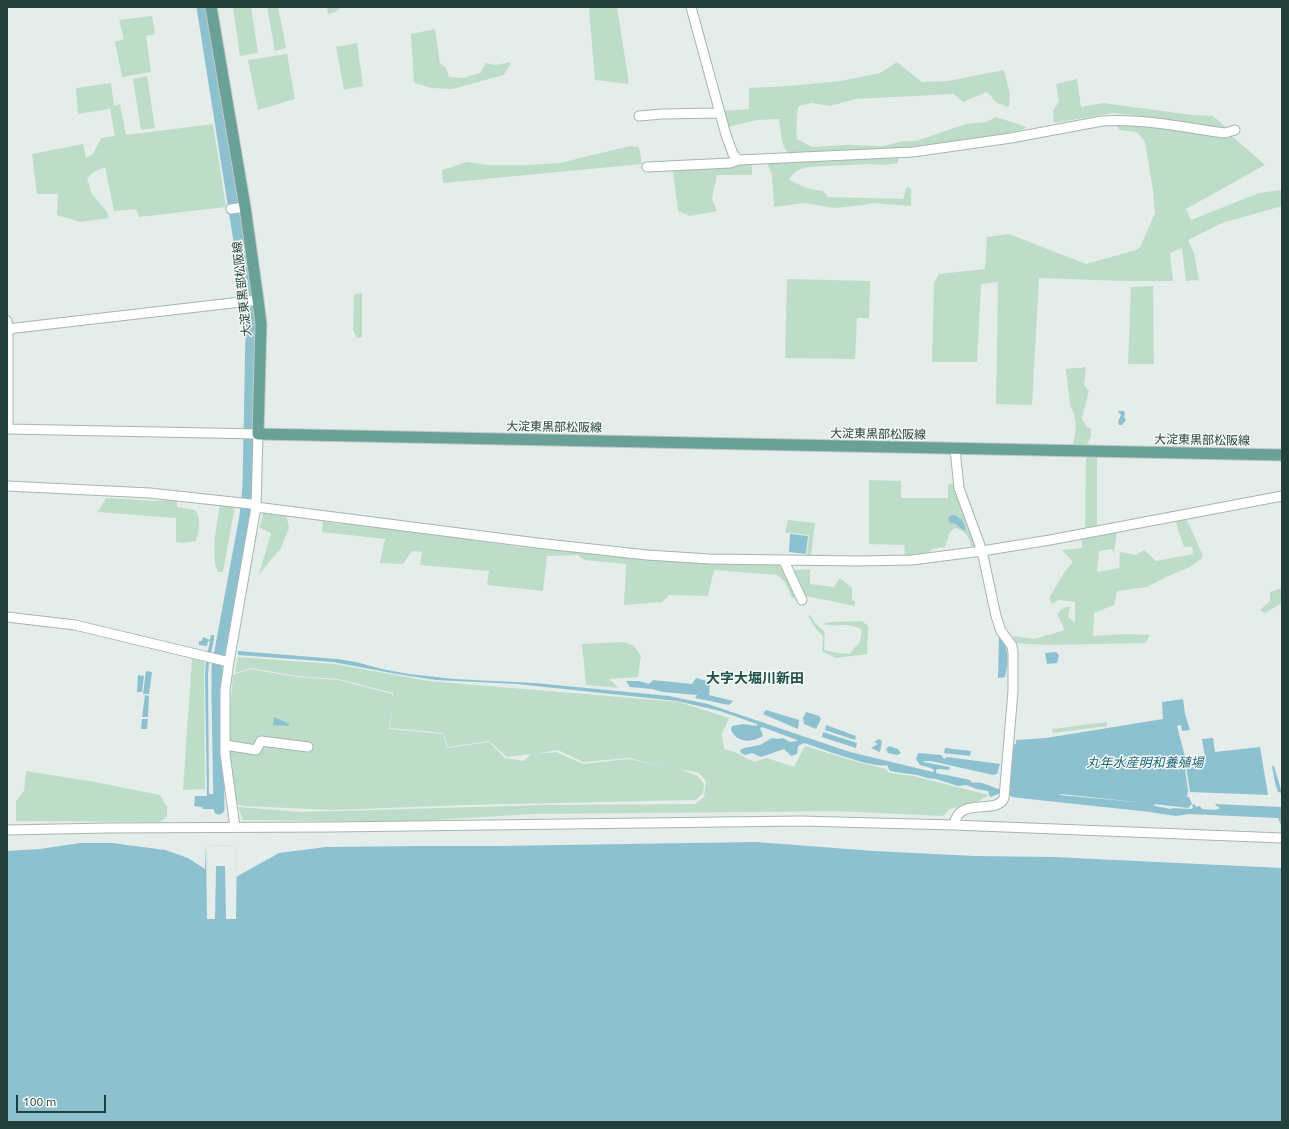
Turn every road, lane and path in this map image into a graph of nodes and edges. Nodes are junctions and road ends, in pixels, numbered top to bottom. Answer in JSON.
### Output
{"nodes":[{"id":1,"x":210,"y":7,"type":"edge"},
{"id":2,"x":691,"y":7,"type":"edge"},
{"id":3,"x":720,"y":113,"type":"junction"},
{"id":4,"x":639,"y":116,"type":"dead end"},
{"id":5,"x":1235,"y":130,"type":"dead end"},
{"id":6,"x":738,"y":160,"type":"junction"},
{"id":7,"x":647,"y":167,"type":"dead end"},
{"id":8,"x":243,"y":208,"type":"junction"},
{"id":9,"x":231,"y":209,"type":"dead end"},
{"id":10,"x":253,"y":300,"type":"junction"},
{"id":11,"x":7,"y":326,"type":"edge"},
{"id":12,"x":7,"y":429,"type":"edge"},
{"id":13,"x":252,"y":434,"type":"junction"},
{"id":14,"x":955,"y":449,"type":"junction"},
{"id":15,"x":1282,"y":455,"type":"edge"},
{"id":16,"x":7,"y":486,"type":"edge"},
{"id":17,"x":1282,"y":496,"type":"edge"},
{"id":18,"x":250,"y":505,"type":"junction"},
{"id":19,"x":982,"y":551,"type":"junction"},
{"id":20,"x":784,"y":561,"type":"junction"},
{"id":21,"x":802,"y":600,"type":"dead end"},
{"id":22,"x":7,"y":617,"type":"edge"},
{"id":23,"x":227,"y":662,"type":"junction"},
{"id":24,"x":225,"y":745,"type":"junction"},
{"id":25,"x":308,"y":747,"type":"dead end"},
{"id":26,"x":954,"y":825,"type":"junction"},
{"id":27,"x":236,"y":827,"type":"junction"},
{"id":28,"x":7,"y":830,"type":"edge"},
{"id":29,"x":1282,"y":838,"type":"edge"}],
"edges":[{"from":1,"to":8,"type":"main road","name":"大淀東黒部松阪線"},
{"from":2,"to":3,"type":"street"},
{"from":3,"to":4,"type":"street"},
{"from":3,"to":6,"type":"street"},
{"from":5,"to":6,"type":"street"},
{"from":6,"to":7,"type":"street"},
{"from":8,"to":9,"type":"street"},
{"from":8,"to":10,"type":"main road","name":"大淀東黒部松阪線"},
{"from":10,"to":11,"type":"street"},
{"from":10,"to":13,"type":"main road","name":"大淀東黒部松阪線"},
{"from":11,"to":12,"type":"street"},
{"from":12,"to":13,"type":"street"},
{"from":13,"to":14,"type":"main road","name":"大淀東黒部松阪線"},
{"from":13,"to":18,"type":"street"},
{"from":14,"to":15,"type":"main road","name":"大淀東黒部松阪線"},
{"from":14,"to":19,"type":"street"},
{"from":16,"to":18,"type":"street"},
{"from":17,"to":19,"type":"street"},
{"from":18,"to":20,"type":"street"},
{"from":18,"to":23,"type":"street"},
{"from":19,"to":20,"type":"street"},
{"from":19,"to":26,"type":"street"},
{"from":20,"to":21,"type":"street"},
{"from":22,"to":23,"type":"street"},
{"from":23,"to":24,"type":"street"},
{"from":24,"to":25,"type":"street"},
{"from":24,"to":27,"type":"street"},
{"from":26,"to":27,"type":"street"},
{"from":26,"to":29,"type":"street"},
{"from":27,"to":28,"type":"street"}]}
